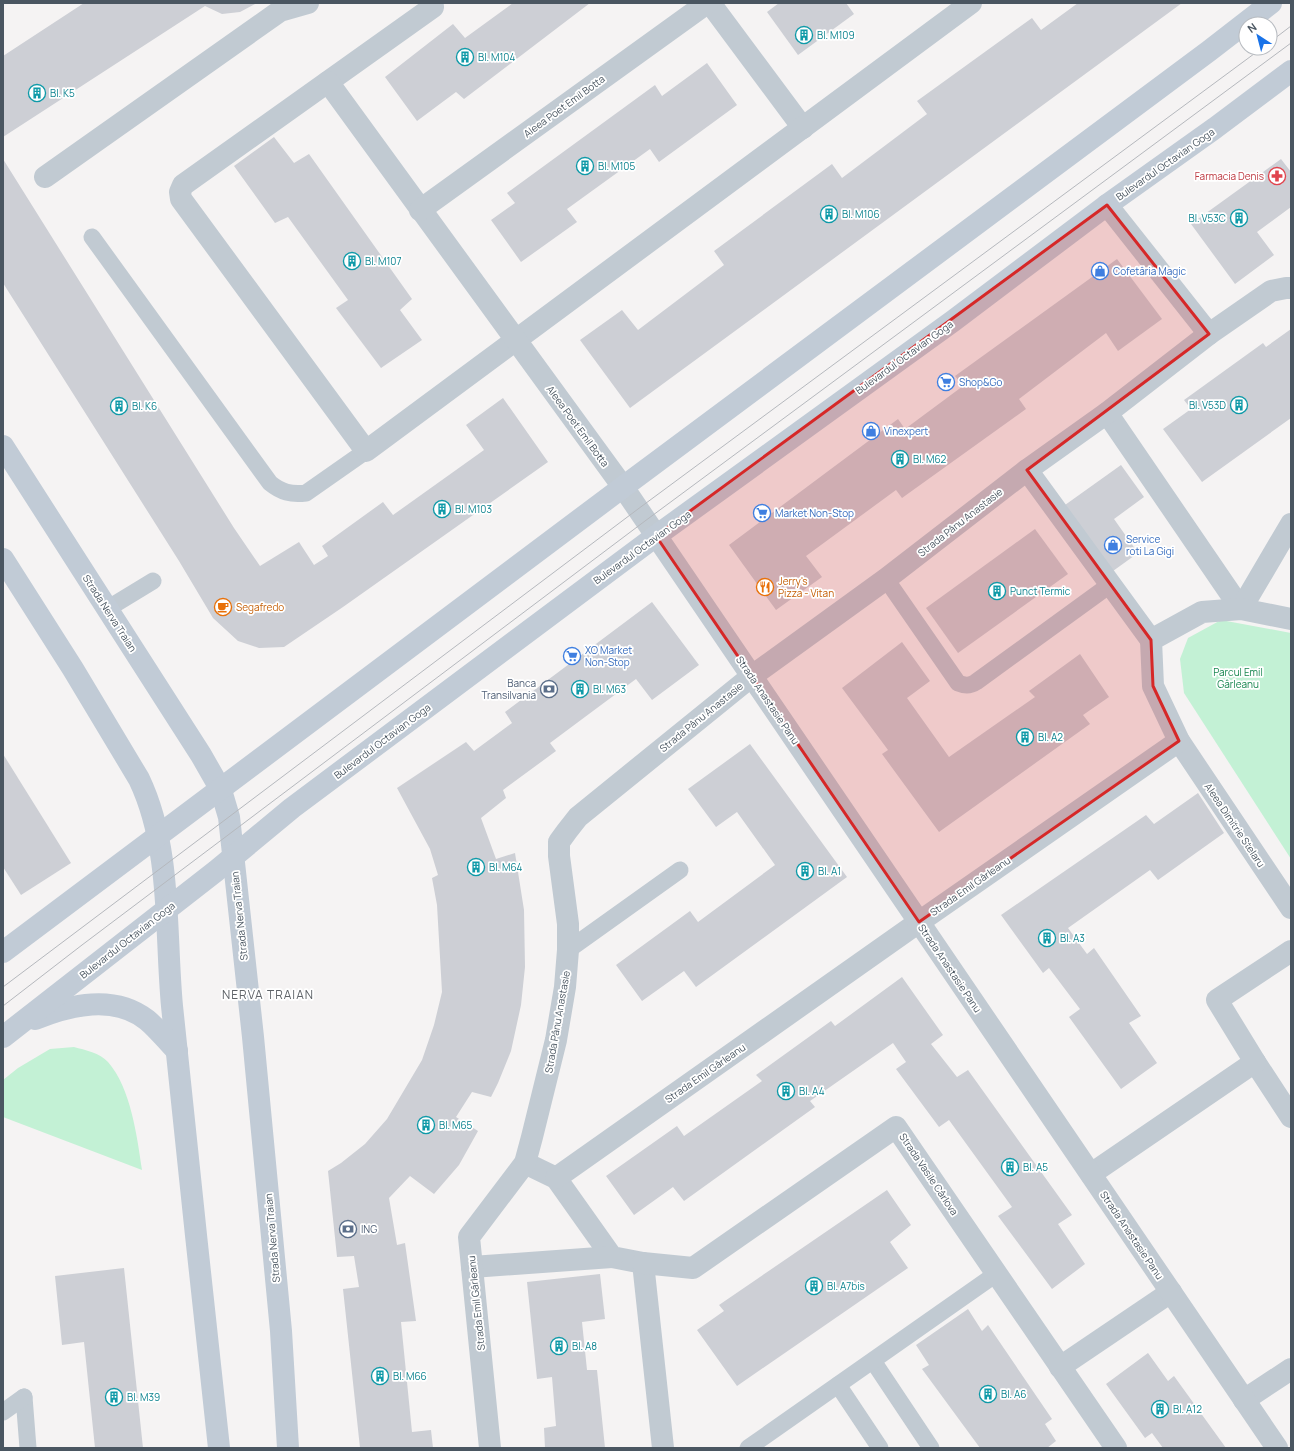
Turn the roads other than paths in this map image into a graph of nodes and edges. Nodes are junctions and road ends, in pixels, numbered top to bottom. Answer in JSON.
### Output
{"nodes":[{"id":1,"x":308,"y":3,"type":"edge"},
{"id":2,"x":709,"y":3,"type":"edge"},
{"id":3,"x":971,"y":3,"type":"edge"},
{"id":4,"x":1271,"y":3,"type":"edge"},
{"id":5,"x":433,"y":7,"type":"dead end"},
{"id":6,"x":1291,"y":71,"type":"edge"},
{"id":7,"x":328,"y":82,"type":"junction"},
{"id":8,"x":803,"y":128,"type":"junction"},
{"id":9,"x":45,"y":177,"type":"dead end"},
{"id":10,"x":1107,"y":205,"type":"junction"},
{"id":11,"x":420,"y":210,"type":"junction"},
{"id":12,"x":92,"y":236,"type":"dead end"},
{"id":13,"x":1291,"y":288,"type":"edge"},
{"id":14,"x":1209,"y":334,"type":"junction"},
{"id":15,"x":516,"y":341,"type":"junction"},
{"id":16,"x":1107,"y":413,"type":"junction"},
{"id":17,"x":3,"y":446,"type":"edge"},
{"id":18,"x":366,"y":451,"type":"junction"},
{"id":19,"x":1027,"y":470,"type":"junction"},
{"id":20,"x":622,"y":487,"type":"junction"},
{"id":21,"x":1291,"y":524,"type":"edge"},
{"id":22,"x":656,"y":536,"type":"junction"},
{"id":23,"x":3,"y":559,"type":"edge"},
{"id":24,"x":886,"y":579,"type":"junction"},
{"id":25,"x":153,"y":581,"type":"dead end"},
{"id":26,"x":1110,"y":584,"type":"junction"},
{"id":27,"x":107,"y":609,"type":"junction"},
{"id":28,"x":1241,"y":609,"type":"junction"},
{"id":29,"x":1291,"y":619,"type":"edge"},
{"id":30,"x":1151,"y":640,"type":"junction"},
{"id":31,"x":752,"y":676,"type":"junction"},
{"id":32,"x":1179,"y":741,"type":"junction"},
{"id":33,"x":221,"y":790,"type":"junction"},
{"id":34,"x":158,"y":836,"type":"junction"},
{"id":35,"x":233,"y":857,"type":"junction"},
{"id":36,"x":680,"y":870,"type":"dead end"},
{"id":37,"x":1291,"y":908,"type":"edge"},
{"id":38,"x":166,"y":910,"type":"junction"},
{"id":39,"x":919,"y":922,"type":"junction"},
{"id":40,"x":568,"y":950,"type":"junction"},
{"id":41,"x":1291,"y":951,"type":"edge"},
{"id":42,"x":3,"y":952,"type":"edge"},
{"id":43,"x":9,"y":1032,"type":"edge"},
{"id":44,"x":177,"y":1051,"type":"junction"},
{"id":45,"x":1254,"y":1062,"type":"junction"},
{"id":46,"x":1291,"y":1117,"type":"edge"},
{"id":47,"x":525,"y":1163,"type":"junction"},
{"id":48,"x":1091,"y":1174,"type":"junction"},
{"id":49,"x":556,"y":1178,"type":"junction"},
{"id":50,"x":612,"y":1257,"type":"junction"},
{"id":51,"x":643,"y":1263,"type":"junction"},
{"id":52,"x":472,"y":1267,"type":"junction"},
{"id":53,"x":996,"y":1274,"type":"junction"},
{"id":54,"x":1171,"y":1292,"type":"junction"},
{"id":55,"x":873,"y":1361,"type":"junction"},
{"id":56,"x":1060,"y":1367,"type":"junction"},
{"id":57,"x":1291,"y":1369,"type":"edge"},
{"id":58,"x":838,"y":1385,"type":"junction"},
{"id":59,"x":1244,"y":1400,"type":"junction"},
{"id":60,"x":3,"y":1412,"type":"edge"},
{"id":61,"x":28,"y":1448,"type":"edge"},
{"id":62,"x":219,"y":1448,"type":"edge"},
{"id":63,"x":288,"y":1448,"type":"edge"},
{"id":64,"x":490,"y":1448,"type":"edge"},
{"id":65,"x":663,"y":1448,"type":"edge"},
{"id":66,"x":748,"y":1448,"type":"edge"},
{"id":67,"x":880,"y":1448,"type":"edge"},
{"id":68,"x":931,"y":1448,"type":"edge"},
{"id":69,"x":1116,"y":1448,"type":"edge"},
{"id":70,"x":1277,"y":1448,"type":"edge"}],
"edges":[{"from":1,"to":9,"type":"street"},
{"from":2,"to":8,"type":"street","name":"Aleea Poet Emil Botta"},
{"from":2,"to":11,"type":"street","name":"Aleea Poet Emil Botta"},
{"from":3,"to":8,"type":"street"},
{"from":4,"to":20,"type":"main road"},
{"from":5,"to":7,"type":"street"},
{"from":6,"to":10,"type":"main road","name":"Bulevardul Octavian Goga"},
{"from":7,"to":11,"type":"street","name":"Aleea Poet Emil Botta"},
{"from":7,"to":18,"type":"street"},
{"from":8,"to":15,"type":"street"},
{"from":10,"to":14,"type":"street"},
{"from":10,"to":22,"type":"main road","name":"Bulevardul Octavian Goga"},
{"from":11,"to":15,"type":"street","name":"Aleea Poet Emil Botta"},
{"from":12,"to":18,"type":"lane"},
{"from":13,"to":14,"type":"street","name":"Strada Pânu Anastasie"},
{"from":14,"to":16,"type":"street","name":"Strada Pânu Anastasie"},
{"from":15,"to":18,"type":"street"},
{"from":15,"to":20,"type":"street","name":"Aleea Poet Emil Botta"},
{"from":16,"to":19,"type":"street","name":"Strada Pânu Anastasie"},
{"from":16,"to":28,"type":"street"},
{"from":17,"to":27,"type":"main road","name":"Strada Nerva Traian"},
{"from":19,"to":24,"type":"street","name":"Strada Pânu Anastasie"},
{"from":19,"to":26,"type":"street"},
{"from":20,"to":22,"type":"street","name":"Strada Anastasie Panu"},
{"from":20,"to":33,"type":"main road"},
{"from":21,"to":28,"type":"street"},
{"from":22,"to":31,"type":"street","name":"Strada Anastasie Panu"},
{"from":22,"to":35,"type":"main road","name":"Bulevardul Octavian Goga"},
{"from":23,"to":34,"type":"main road"},
{"from":24,"to":26,"type":"lane"},
{"from":24,"to":31,"type":"street","name":"Strada Pânu Anastasie"},
{"from":25,"to":27,"type":"lane"},
{"from":26,"to":30,"type":"street"},
{"from":27,"to":33,"type":"main road","name":"Strada Nerva Traian"},
{"from":28,"to":29,"type":"street"},
{"from":28,"to":30,"type":"street"},
{"from":30,"to":32,"type":"street"},
{"from":31,"to":39,"type":"street","name":"Strada Anastasie Panu"},
{"from":31,"to":40,"type":"street","name":"Strada Pânu Anastasie"},
{"from":32,"to":37,"type":"street","name":"Aleea Dimitrie Stelaru"},
{"from":32,"to":39,"type":"street","name":"Strada Emil Gârleanu"},
{"from":33,"to":34,"type":"main road"},
{"from":33,"to":35,"type":"main road","name":"Strada Nerva Traian"},
{"from":34,"to":38,"type":"main road"},
{"from":34,"to":42,"type":"main road"},
{"from":35,"to":38,"type":"main road","name":"Bulevardul Octavian Goga"},
{"from":35,"to":63,"type":"main road","name":"Strada Nerva Traian"},
{"from":36,"to":40,"type":"lane"},
{"from":38,"to":43,"type":"main road","name":"Bulevardul Octavian Goga"},
{"from":38,"to":44,"type":"main road"},
{"from":39,"to":48,"type":"street","name":"Strada Anastasie Panu"},
{"from":39,"to":49,"type":"street","name":"Strada Emil Gârleanu"},
{"from":40,"to":47,"type":"street","name":"Strada Pânu Anastasie"},
{"from":41,"to":45,"type":"street"},
{"from":43,"to":44,"type":"main road"},
{"from":44,"to":62,"type":"main road"},
{"from":45,"to":46,"type":"street"},
{"from":45,"to":48,"type":"street"},
{"from":47,"to":49,"type":"street"},
{"from":47,"to":52,"type":"street","name":"Strada Emil Gârleanu"},
{"from":48,"to":54,"type":"street","name":"Strada Anastasie Panu"},
{"from":49,"to":50,"type":"street"},
{"from":50,"to":51,"type":"street"},
{"from":50,"to":52,"type":"street"},
{"from":51,"to":53,"type":"street","name":"Strada Vasile Cârlova"},
{"from":51,"to":65,"type":"street"},
{"from":52,"to":64,"type":"street","name":"Strada Emil Gârleanu"},
{"from":53,"to":55,"type":"lane"},
{"from":53,"to":56,"type":"street","name":"Strada Vasile Cârlova"},
{"from":54,"to":56,"type":"street"},
{"from":54,"to":59,"type":"street","name":"Strada Anastasie Panu"},
{"from":55,"to":58,"type":"lane"},
{"from":55,"to":68,"type":"lane"},
{"from":56,"to":69,"type":"street","name":"Strada Vasile Cârlova"},
{"from":57,"to":59,"type":"street"},
{"from":58,"to":66,"type":"lane"},
{"from":58,"to":67,"type":"lane"},
{"from":59,"to":70,"type":"street","name":"Strada Anastasie Panu"},
{"from":60,"to":61,"type":"lane"}]}
